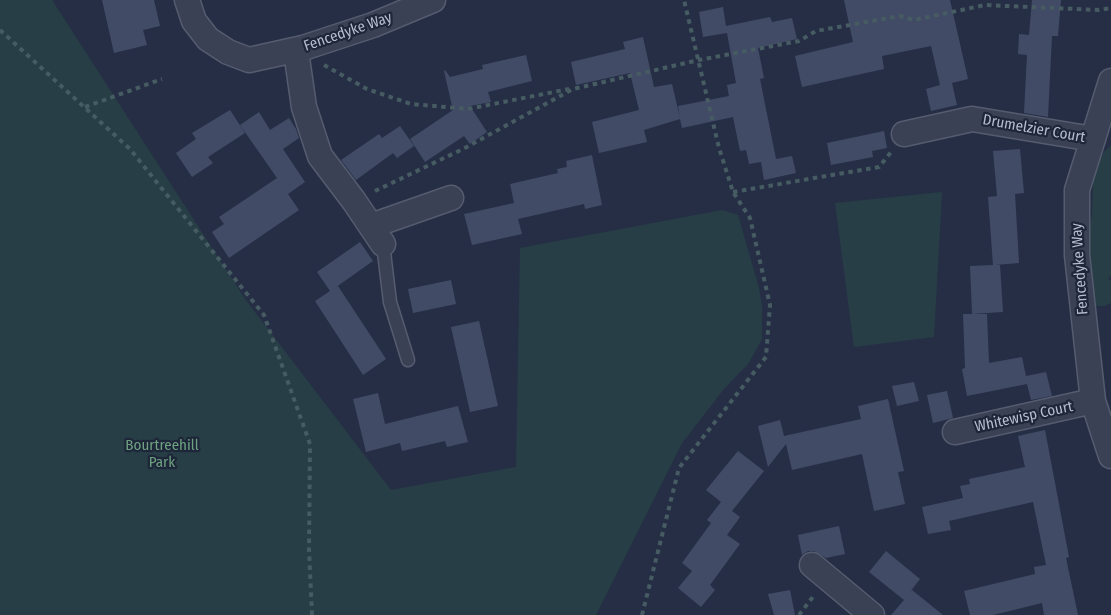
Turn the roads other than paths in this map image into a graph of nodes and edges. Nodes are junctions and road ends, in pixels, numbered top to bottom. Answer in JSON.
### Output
{"nodes":[{"id":1,"x":187,"y":0,"type":"edge"},
{"id":2,"x":433,"y":0,"type":"edge"},
{"id":3,"x":299,"y":50,"type":"junction"},
{"id":4,"x":1111,"y":81,"type":"edge"},
{"id":5,"x":1108,"y":106,"type":"edge"},
{"id":6,"x":904,"y":134,"type":"road end"},
{"id":7,"x":1093,"y":140,"type":"junction"},
{"id":8,"x":451,"y":198,"type":"dead end"},
{"id":9,"x":377,"y":235,"type":"junction"},
{"id":10,"x":408,"y":360,"type":"dead end"},
{"id":11,"x":1093,"y":401,"type":"junction"},
{"id":12,"x":955,"y":432,"type":"dead end"},
{"id":13,"x":1111,"y":456,"type":"edge"},
{"id":14,"x":812,"y":565,"type":"dead end"},
{"id":15,"x":872,"y":615,"type":"edge"}],
"edges":[{"from":1,"to":3,"type":"street","name":"Fencedyke Way"},
{"from":2,"to":3,"type":"street","name":"Fencedyke Way"},
{"from":3,"to":9,"type":"street"},
{"from":4,"to":5,"type":"street","name":"Fencedyke Way"},
{"from":5,"to":7,"type":"street","name":"Fencedyke Way"},
{"from":6,"to":7,"type":"street","name":"Drumelzier Court"},
{"from":7,"to":11,"type":"street","name":"Fencedyke Way"},
{"from":8,"to":9,"type":"street"},
{"from":9,"to":10,"type":"lane"},
{"from":11,"to":12,"type":"street","name":"Whitewisp Court"},
{"from":11,"to":13,"type":"street","name":"Fencedyke Way"},
{"from":14,"to":15,"type":"street"}]}
